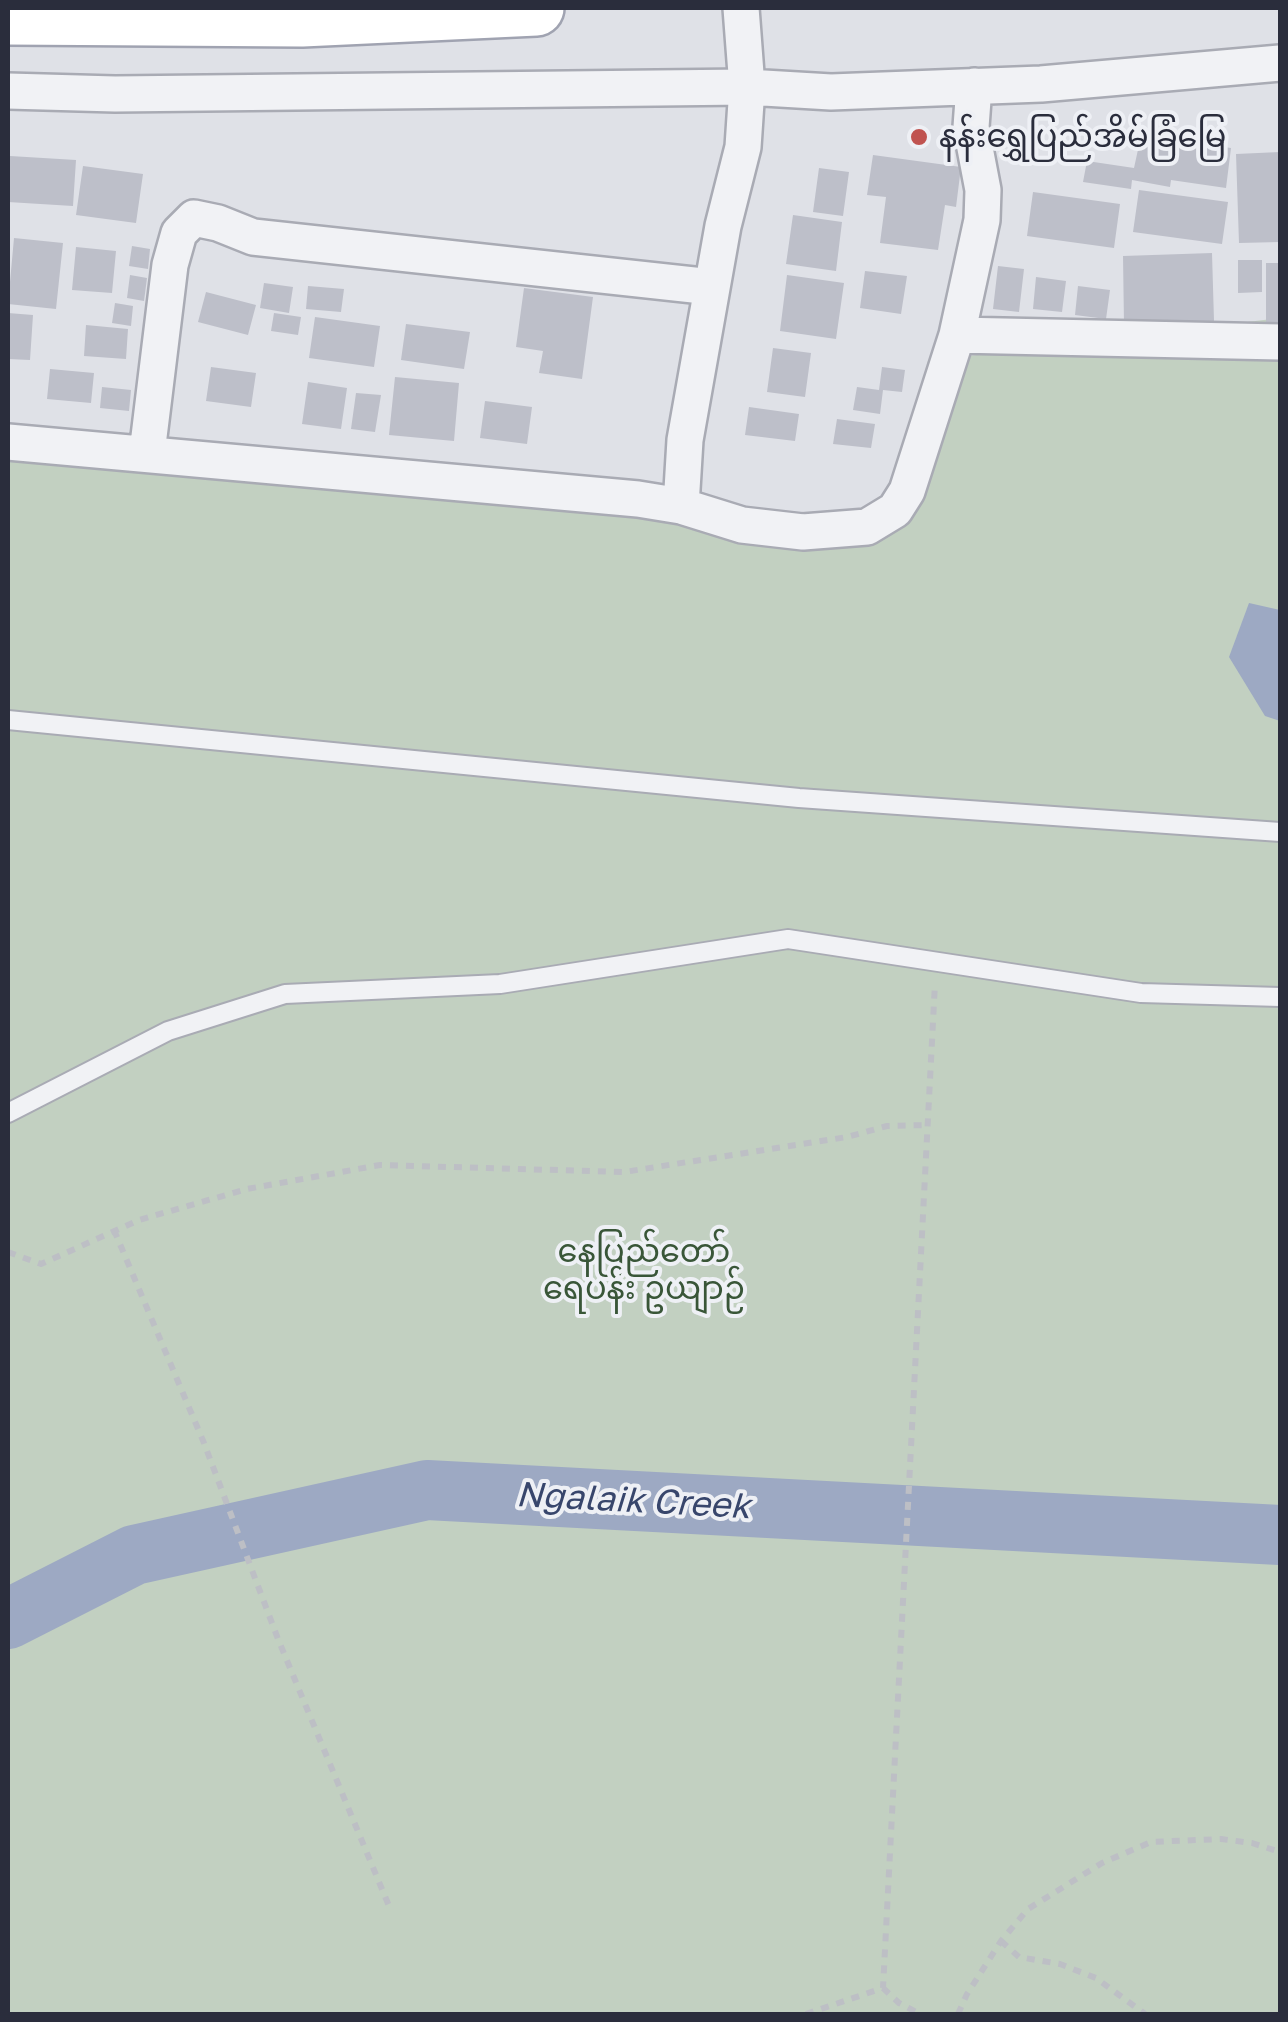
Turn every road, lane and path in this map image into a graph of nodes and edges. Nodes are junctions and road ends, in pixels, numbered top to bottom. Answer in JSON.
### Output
{"nodes":[{"id":1,"x":536,"y":8,"type":"edge"},
{"id":2,"x":741,"y":8,"type":"edge"},
{"id":3,"x":8,"y":17,"type":"edge"},
{"id":4,"x":1280,"y":63,"type":"edge"},
{"id":5,"x":974,"y":86,"type":"junction"},
{"id":6,"x":747,"y":87,"type":"junction"},
{"id":7,"x":8,"y":91,"type":"edge"},
{"id":8,"x":712,"y":287,"type":"junction"},
{"id":9,"x":957,"y":335,"type":"junction"},
{"id":10,"x":1280,"y":342,"type":"edge"},
{"id":11,"x":8,"y":442,"type":"edge"},
{"id":12,"x":148,"y":454,"type":"junction"},
{"id":13,"x":681,"y":506,"type":"junction"},
{"id":14,"x":8,"y":720,"type":"edge"},
{"id":15,"x":1280,"y":832,"type":"edge"},
{"id":16,"x":936,"y":962,"type":"junction"},
{"id":17,"x":1280,"y":998,"type":"edge"},
{"id":18,"x":8,"y":1114,"type":"edge"},
{"id":19,"x":928,"y":1125,"type":"junction"},
{"id":20,"x":114,"y":1230,"type":"junction"},
{"id":21,"x":8,"y":1252,"type":"edge"},
{"id":22,"x":1280,"y":1852,"type":"edge"},
{"id":23,"x":388,"y":1906,"type":"dead end"},
{"id":24,"x":1001,"y":1941,"type":"junction"},
{"id":25,"x":884,"y":1988,"type":"junction"},
{"id":26,"x":806,"y":2014,"type":"edge"},
{"id":27,"x":920,"y":2014,"type":"edge"},
{"id":28,"x":958,"y":2014,"type":"edge"},
{"id":29,"x":1145,"y":2014,"type":"edge"}],
"edges":[{"from":1,"to":3,"type":"main road"},
{"from":2,"to":6,"type":"street"},
{"from":4,"to":5,"type":"street"},
{"from":5,"to":6,"type":"street"},
{"from":5,"to":9,"type":"street"},
{"from":6,"to":7,"type":"street"},
{"from":6,"to":8,"type":"street"},
{"from":8,"to":12,"type":"street"},
{"from":8,"to":13,"type":"street"},
{"from":9,"to":10,"type":"street"},
{"from":9,"to":13,"type":"street"},
{"from":11,"to":12,"type":"street"},
{"from":12,"to":13,"type":"street"},
{"from":14,"to":15,"type":"lane"},
{"from":16,"to":17,"type":"lane"},
{"from":16,"to":18,"type":"lane"},
{"from":16,"to":19,"type":"path"},
{"from":19,"to":20,"type":"path"},
{"from":19,"to":25,"type":"path"},
{"from":20,"to":21,"type":"path"},
{"from":20,"to":23,"type":"path"},
{"from":22,"to":24,"type":"path"},
{"from":24,"to":28,"type":"path"},
{"from":24,"to":29,"type":"path"},
{"from":25,"to":26,"type":"path"},
{"from":25,"to":27,"type":"path"}]}
